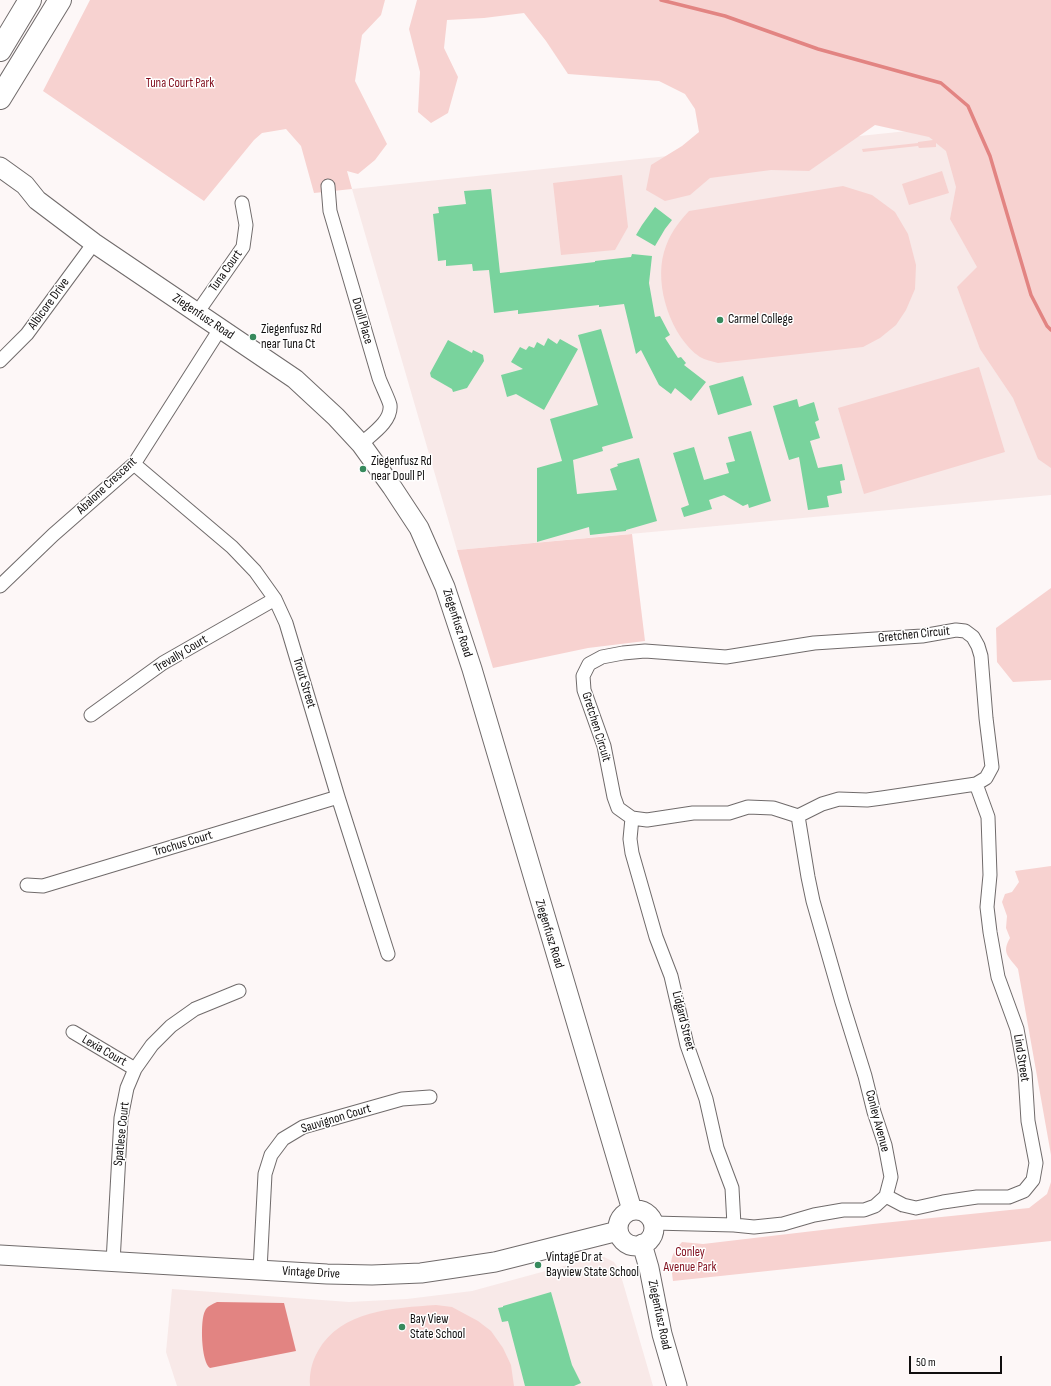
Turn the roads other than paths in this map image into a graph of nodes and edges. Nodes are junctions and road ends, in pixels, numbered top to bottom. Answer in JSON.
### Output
{"nodes":[{"id":1,"x":30,"y":0,"type":"edge"},
{"id":2,"x":60,"y":0,"type":"edge"},
{"id":3,"x":0,"y":50,"type":"edge"},
{"id":4,"x":0,"y":98,"type":"edge"},
{"id":5,"x":0,"y":166,"type":"edge"},
{"id":6,"x":0,"y":183,"type":"edge"},
{"id":7,"x":328,"y":186,"type":"dead end"},
{"id":8,"x":37,"y":200,"type":"junction"},
{"id":9,"x":242,"y":203,"type":"dead end"},
{"id":10,"x":94,"y":243,"type":"junction"},
{"id":11,"x":197,"y":313,"type":"junction"},
{"id":12,"x":220,"y":329,"type":"junction"},
{"id":13,"x":0,"y":361,"type":"edge"},
{"id":14,"x":361,"y":444,"type":"junction"},
{"id":15,"x":134,"y":464,"type":"junction"},
{"id":16,"x":0,"y":586,"type":"edge"},
{"id":17,"x":275,"y":599,"type":"junction"},
{"id":18,"x":91,"y":715,"type":"dead end"},
{"id":19,"x":976,"y":784,"type":"junction"},
{"id":20,"x":338,"y":797,"type":"junction"},
{"id":21,"x":798,"y":816,"type":"junction"},
{"id":22,"x":632,"y":818,"type":"junction"},
{"id":23,"x":27,"y":885,"type":"dead end"},
{"id":24,"x":388,"y":954,"type":"dead end"},
{"id":25,"x":239,"y":991,"type":"dead end"},
{"id":26,"x":73,"y":1032,"type":"dead end"},
{"id":27,"x":135,"y":1069,"type":"junction"},
{"id":28,"x":430,"y":1097,"type":"dead end"},
{"id":29,"x":886,"y":1196,"type":"junction"},
{"id":30,"x":632,"y":1210,"type":"junction"},
{"id":31,"x":653,"y":1223,"type":"junction"},
{"id":32,"x":734,"y":1225,"type":"junction"},
{"id":33,"x":618,"y":1231,"type":"junction"},
{"id":34,"x":642,"y":1244,"type":"junction"},
{"id":35,"x":0,"y":1255,"type":"edge"},
{"id":36,"x":113,"y":1262,"type":"junction"},
{"id":37,"x":260,"y":1270,"type":"junction"},
{"id":38,"x":677,"y":1386,"type":"edge"}],
"edges":[{"from":1,"to":3,"type":"highway"},
{"from":2,"to":4,"type":"highway"},
{"from":5,"to":8,"type":"street","name":"Ziegenfusz Road"},
{"from":6,"to":8,"type":"street","name":"Ziegenfusz Road"},
{"from":7,"to":14,"type":"street","name":"Doull Place"},
{"from":8,"to":10,"type":"street","name":"Ziegenfusz Road"},
{"from":9,"to":11,"type":"street","name":"Tuna Court"},
{"from":10,"to":11,"type":"street","name":"Ziegenfusz Road"},
{"from":10,"to":13,"type":"street","name":"Albicore Drive"},
{"from":11,"to":12,"type":"street","name":"Ziegenfusz Road"},
{"from":12,"to":14,"type":"street","name":"Ziegenfusz Road"},
{"from":12,"to":15,"type":"street","name":"Abalone Crescent"},
{"from":14,"to":30,"type":"street","name":"Ziegenfusz Road"},
{"from":15,"to":16,"type":"street","name":"Abalone Crescent"},
{"from":15,"to":17,"type":"street","name":"Trout Street"},
{"from":17,"to":18,"type":"street","name":"Trevally Court"},
{"from":17,"to":20,"type":"street","name":"Trout Street"},
{"from":19,"to":21,"type":"street"},
{"from":19,"to":22,"type":"street","name":"Gretchen Circuit"},
{"from":19,"to":29,"type":"street","name":"Lind Street"},
{"from":20,"to":23,"type":"street","name":"Trochus Court"},
{"from":20,"to":24,"type":"street","name":"Trout Street"},
{"from":21,"to":22,"type":"street"},
{"from":21,"to":29,"type":"street","name":"Conley Avenue"},
{"from":22,"to":32,"type":"street","name":"Lidgard Street"},
{"from":25,"to":27,"type":"street","name":"Spatlese Court"},
{"from":26,"to":27,"type":"street","name":"Lexia Court"},
{"from":27,"to":36,"type":"street","name":"Spatlese Court"},
{"from":28,"to":37,"type":"street","name":"Sauvignon Court"},
{"from":29,"to":32,"type":"street"},
{"from":30,"to":31,"type":"street"},
{"from":30,"to":33,"type":"street"},
{"from":31,"to":32,"type":"street"},
{"from":31,"to":34,"type":"street"},
{"from":33,"to":34,"type":"street"},
{"from":33,"to":37,"type":"street","name":"Vintage Drive"},
{"from":34,"to":38,"type":"street","name":"Ziegenfusz Road"},
{"from":35,"to":36,"type":"street","name":"Vintage Drive"},
{"from":36,"to":37,"type":"street","name":"Vintage Drive"}]}
